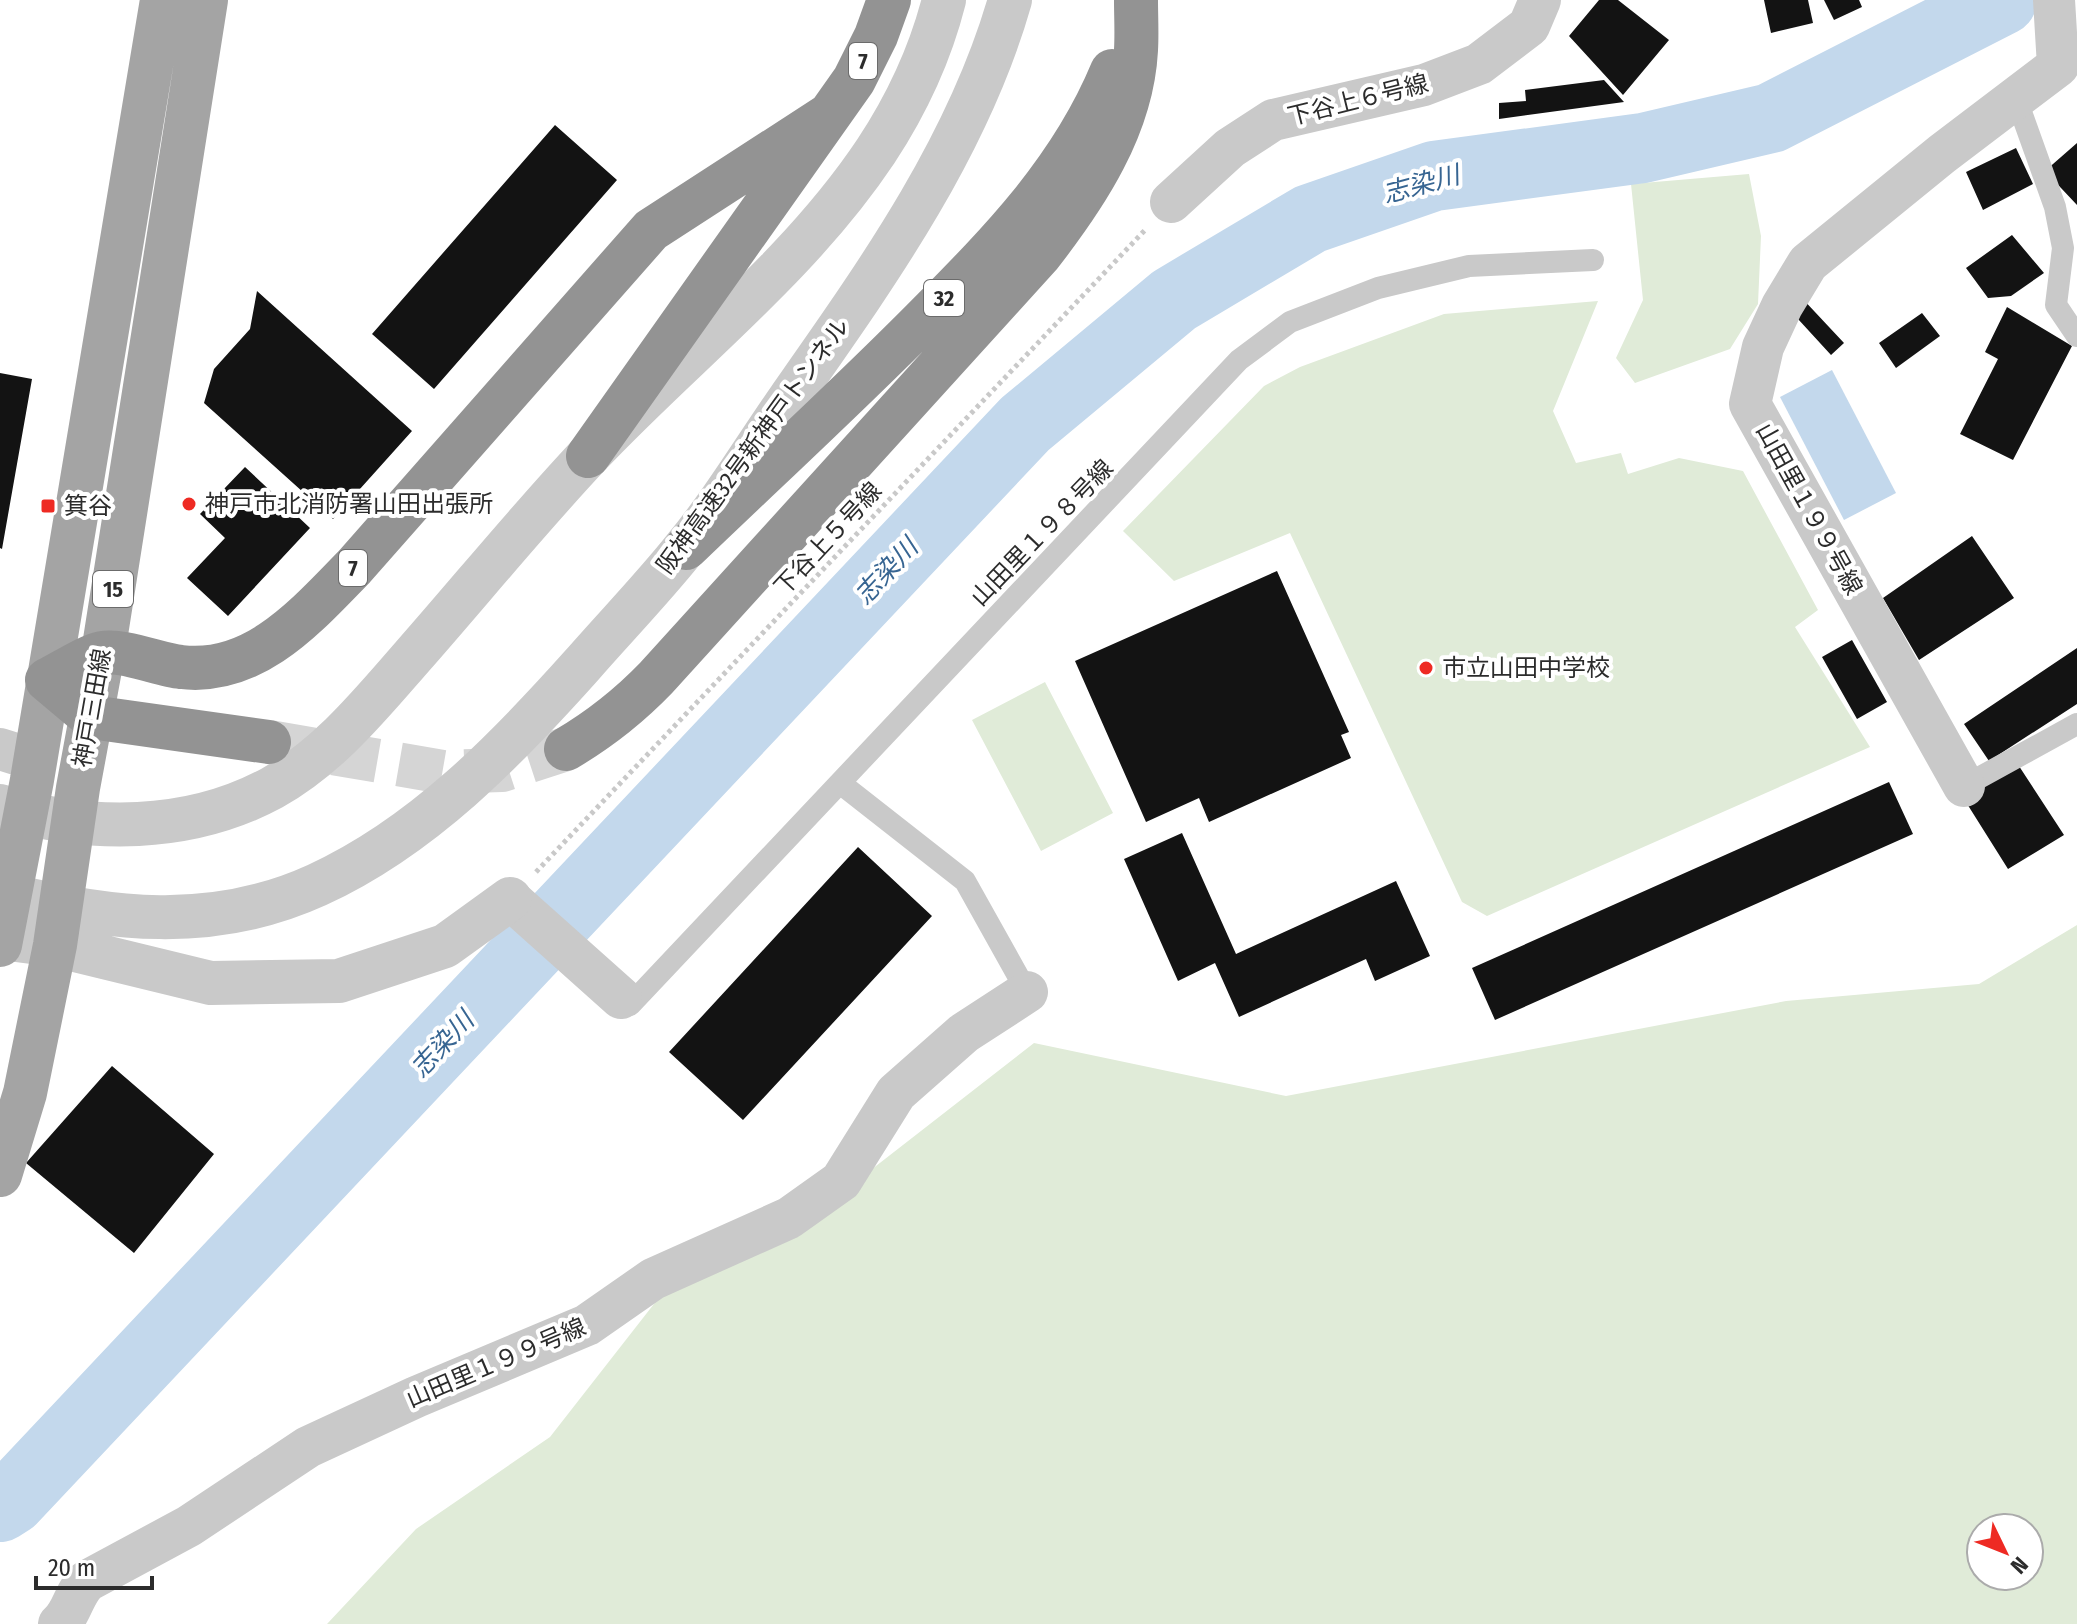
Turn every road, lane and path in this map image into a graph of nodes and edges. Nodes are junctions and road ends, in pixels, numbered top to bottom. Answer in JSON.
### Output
{"nodes":[{"id":1,"x":162,"y":0,"type":"edge"},
{"id":2,"x":206,"y":0,"type":"edge"},
{"id":3,"x":889,"y":0,"type":"edge"},
{"id":4,"x":944,"y":0,"type":"edge"},
{"id":5,"x":1010,"y":0,"type":"edge"},
{"id":6,"x":1136,"y":0,"type":"edge"},
{"id":7,"x":1540,"y":0,"type":"edge"},
{"id":8,"x":2054,"y":0,"type":"edge"},
{"id":9,"x":2064,"y":60,"type":"edge"},
{"id":10,"x":2016,"y":98,"type":"junction"},
{"id":11,"x":827,"y":116,"type":"junction"},
{"id":12,"x":1171,"y":202,"type":"joint"},
{"id":13,"x":1593,"y":260,"type":"dead end"},
{"id":14,"x":2077,"y":336,"type":"edge"},
{"id":15,"x":588,"y":456,"type":"junction"},
{"id":16,"x":686,"y":548,"type":"junction"},
{"id":17,"x":103,"y":653,"type":"junction"},
{"id":18,"x":47,"y":680,"type":"junction"},
{"id":19,"x":91,"y":717,"type":"junction"},
{"id":20,"x":2077,"y":724,"type":"edge"},
{"id":21,"x":269,"y":742,"type":"tunnel mouth"},
{"id":22,"x":566,"y":749,"type":"tunnel mouth"},
{"id":23,"x":18,"y":754,"type":"edge"},
{"id":24,"x":840,"y":783,"type":"junction"},
{"id":25,"x":1964,"y":786,"type":"joint"},
{"id":26,"x":0,"y":806,"type":"edge"},
{"id":27,"x":0,"y":893,"type":"edge"},
{"id":28,"x":510,"y":899,"type":"junction"},
{"id":29,"x":0,"y":940,"type":"edge"},
{"id":30,"x":55,"y":945,"type":"junction"},
{"id":31,"x":1027,"y":992,"type":"joint"},
{"id":32,"x":621,"y":998,"type":"joint"},
{"id":33,"x":0,"y":1175,"type":"edge"},
{"id":34,"x":59,"y":1624,"type":"edge"}],
"edges":[{"from":1,"to":18,"type":"main road","name":"神戸三田線","number":"15"},
{"from":2,"to":17,"type":"main road","name":"神戸三田線","number":"15"},
{"from":3,"to":11,"type":"highway","number":"7"},
{"from":4,"to":15,"type":"street"},
{"from":5,"to":16,"type":"street","name":"阪神高速32号新神戸トンネル","number":"32"},
{"from":6,"to":16,"type":"highway","number":"32"},
{"from":6,"to":22,"type":"highway"},
{"from":7,"to":12,"type":"street","name":"下谷上６号線"},
{"from":8,"to":9,"type":"street"},
{"from":9,"to":10,"type":"street","name":"山田里１９９号線"},
{"from":10,"to":14,"type":"lane"},
{"from":10,"to":25,"type":"street","name":"山田里１９９号線"},
{"from":11,"to":15,"type":"highway","number":"7"},
{"from":11,"to":17,"type":"highway","number":"7"},
{"from":12,"to":28,"type":"path","name":"下谷上５号線"},
{"from":13,"to":24,"type":"lane","name":"山田里１９８号線"},
{"from":15,"to":26,"type":"street"},
{"from":16,"to":27,"type":"street","name":"阪神高速32号新神戸トンネル","number":"32"},
{"from":17,"to":18,"type":"highway"},
{"from":17,"to":19,"type":"main road","name":"神戸三田線","number":"15"},
{"from":18,"to":19,"type":"highway"},
{"from":18,"to":23,"type":"main road","name":"神戸三田線","number":"15"},
{"from":19,"to":21,"type":"highway"},
{"from":19,"to":30,"type":"main road","name":"神戸三田線","number":"15"},
{"from":20,"to":25,"type":"lane"},
{"from":23,"to":29,"type":"main road","name":"神戸三田線","number":"15"},
{"from":24,"to":31,"type":"lane"},
{"from":24,"to":32,"type":"lane","name":"山田里１９８号線"},
{"from":28,"to":30,"type":"street"},
{"from":28,"to":32,"type":"street"},
{"from":29,"to":30,"type":"street"},
{"from":30,"to":33,"type":"main road","name":"神戸三田線","number":"15"},
{"from":31,"to":34,"type":"street","name":"山田里１９９号線"}]}
